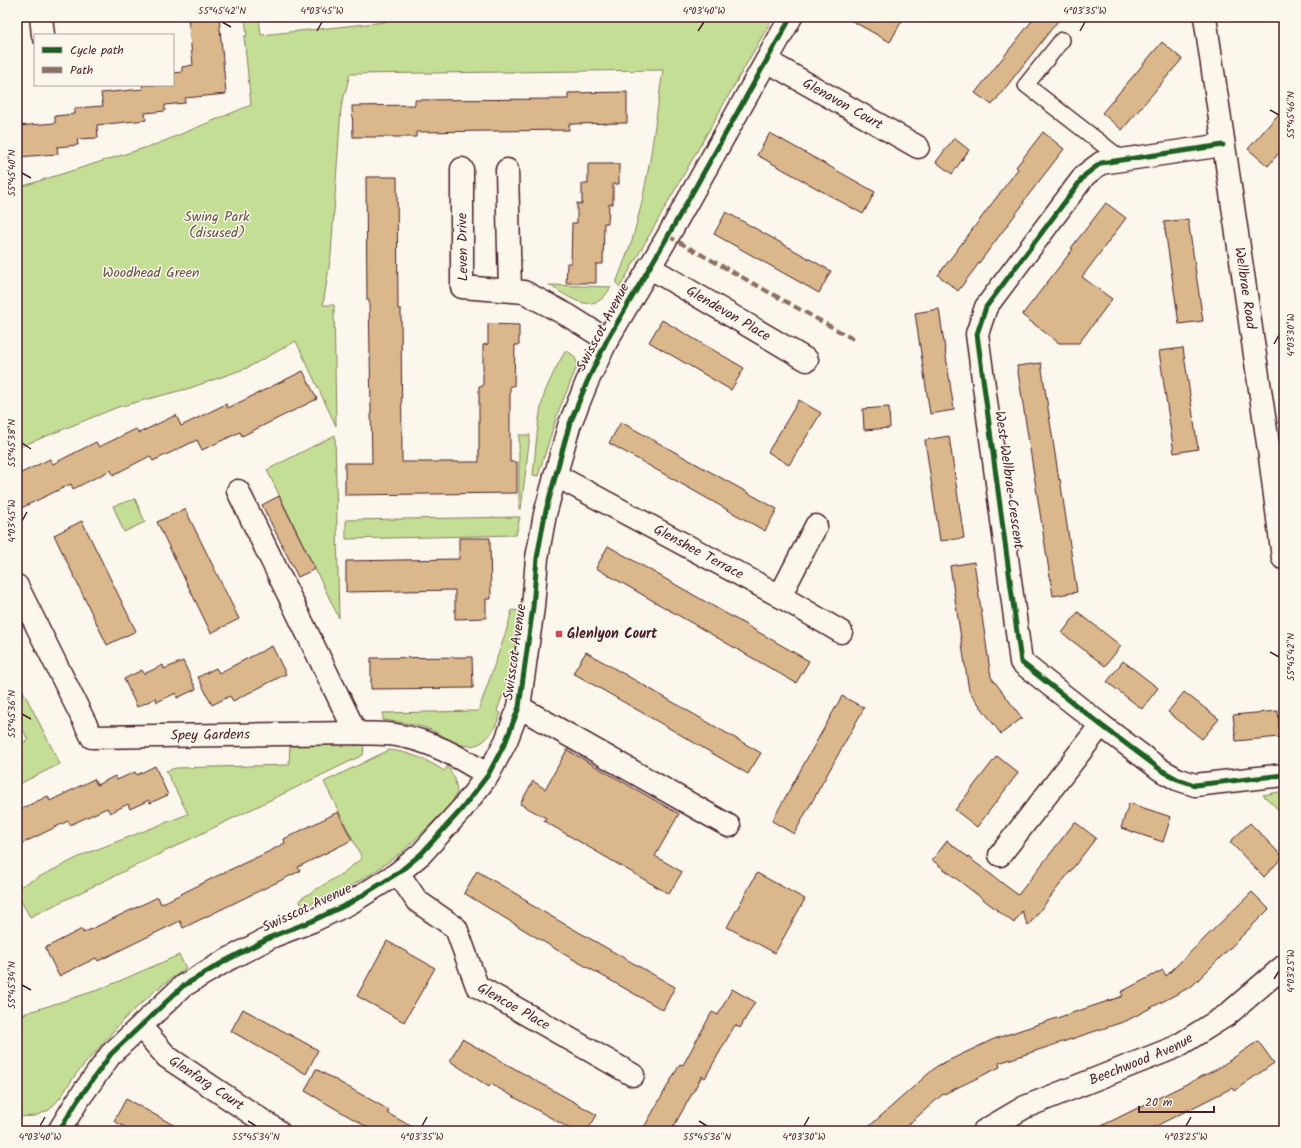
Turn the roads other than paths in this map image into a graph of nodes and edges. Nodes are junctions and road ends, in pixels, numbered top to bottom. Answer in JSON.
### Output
{"nodes":[{"id":1,"x":41,"y":17,"type":"edge"},
{"id":2,"x":791,"y":17,"type":"edge"},
{"id":3,"x":1205,"y":17,"type":"edge"},
{"id":4,"x":43,"y":34,"type":"edge"},
{"id":5,"x":1062,"y":40,"type":"dead end"},
{"id":6,"x":767,"y":61,"type":"junction"},
{"id":7,"x":1223,"y":145,"type":"junction"},
{"id":8,"x":918,"y":147,"type":"dead end"},
{"id":9,"x":1124,"y":161,"type":"junction"},
{"id":10,"x":462,"y":170,"type":"dead end"},
{"id":11,"x":507,"y":170,"type":"dead end"},
{"id":12,"x":649,"y":266,"type":"junction"},
{"id":13,"x":510,"y":290,"type":"junction"},
{"id":14,"x":607,"y":340,"type":"junction"},
{"id":15,"x":807,"y":360,"type":"dead end"},
{"id":16,"x":1277,"y":455,"type":"edge"},
{"id":17,"x":555,"y":475,"type":"junction"},
{"id":18,"x":238,"y":491,"type":"dead end"},
{"id":19,"x":816,"y":526,"type":"dead end"},
{"id":20,"x":1283,"y":558,"type":"edge"},
{"id":21,"x":17,"y":586,"type":"edge"},
{"id":22,"x":780,"y":596,"type":"junction"},
{"id":23,"x":841,"y":632,"type":"dead end"},
{"id":24,"x":519,"y":707,"type":"junction"},
{"id":25,"x":1101,"y":725,"type":"junction"},
{"id":26,"x":356,"y":733,"type":"junction"},
{"id":27,"x":488,"y":775,"type":"junction"},
{"id":28,"x":1284,"y":775,"type":"edge"},
{"id":29,"x":729,"y":826,"type":"dead end"},
{"id":30,"x":1000,"y":855,"type":"dead end"},
{"id":31,"x":398,"y":873,"type":"junction"},
{"id":32,"x":1284,"y":966,"type":"edge"},
{"id":33,"x":141,"y":1027,"type":"junction"},
{"id":34,"x":633,"y":1075,"type":"dead end"},
{"id":35,"x":59,"y":1131,"type":"edge"},
{"id":36,"x":278,"y":1131,"type":"edge"},
{"id":37,"x":984,"y":1131,"type":"edge"}],
"edges":[{"from":1,"to":4,"type":"street"},
{"from":2,"to":6,"type":"street","name":"Swisscot Avenue"},
{"from":3,"to":7,"type":"street","name":"Wellbrae Road"},
{"from":5,"to":9,"type":"lane"},
{"from":6,"to":8,"type":"street","name":"Glenavon Court"},
{"from":6,"to":12,"type":"street","name":"Swisscot Avenue"},
{"from":7,"to":9,"type":"street","name":"West Wellbrae Crescent"},
{"from":7,"to":16,"type":"street","name":"Wellbrae Road"},
{"from":9,"to":25,"type":"street","name":"West Wellbrae Crescent"},
{"from":10,"to":13,"type":"street","name":"Leven Drive"},
{"from":11,"to":13,"type":"street"},
{"from":12,"to":14,"type":"street","name":"Swisscot Avenue"},
{"from":12,"to":15,"type":"street","name":"Glendevon Place"},
{"from":13,"to":14,"type":"street","name":"Leven Drive"},
{"from":14,"to":17,"type":"street","name":"Swisscot Avenue"},
{"from":16,"to":20,"type":"street","name":"Wellbrae Road"},
{"from":17,"to":22,"type":"street","name":"Glenshee Terrace"},
{"from":17,"to":24,"type":"street","name":"Swisscot Avenue"},
{"from":18,"to":26,"type":"street"},
{"from":19,"to":22,"type":"street"},
{"from":21,"to":26,"type":"street","name":"Spey Gardens"},
{"from":22,"to":23,"type":"street","name":"Glenshee Terrace"},
{"from":24,"to":27,"type":"street","name":"Swisscot Avenue"},
{"from":24,"to":29,"type":"street"},
{"from":25,"to":28,"type":"street","name":"West Wellbrae Crescent"},
{"from":25,"to":30,"type":"street"},
{"from":26,"to":27,"type":"street","name":"Spey Gardens"},
{"from":27,"to":31,"type":"street","name":"Swisscot Avenue"},
{"from":31,"to":33,"type":"street","name":"Swisscot Avenue"},
{"from":31,"to":34,"type":"street","name":"Glencoe Place"},
{"from":32,"to":37,"type":"street","name":"Beechwood Avenue"},
{"from":33,"to":35,"type":"street","name":"Swisscot Avenue"},
{"from":33,"to":36,"type":"street","name":"Glenfarg Court"}]}
